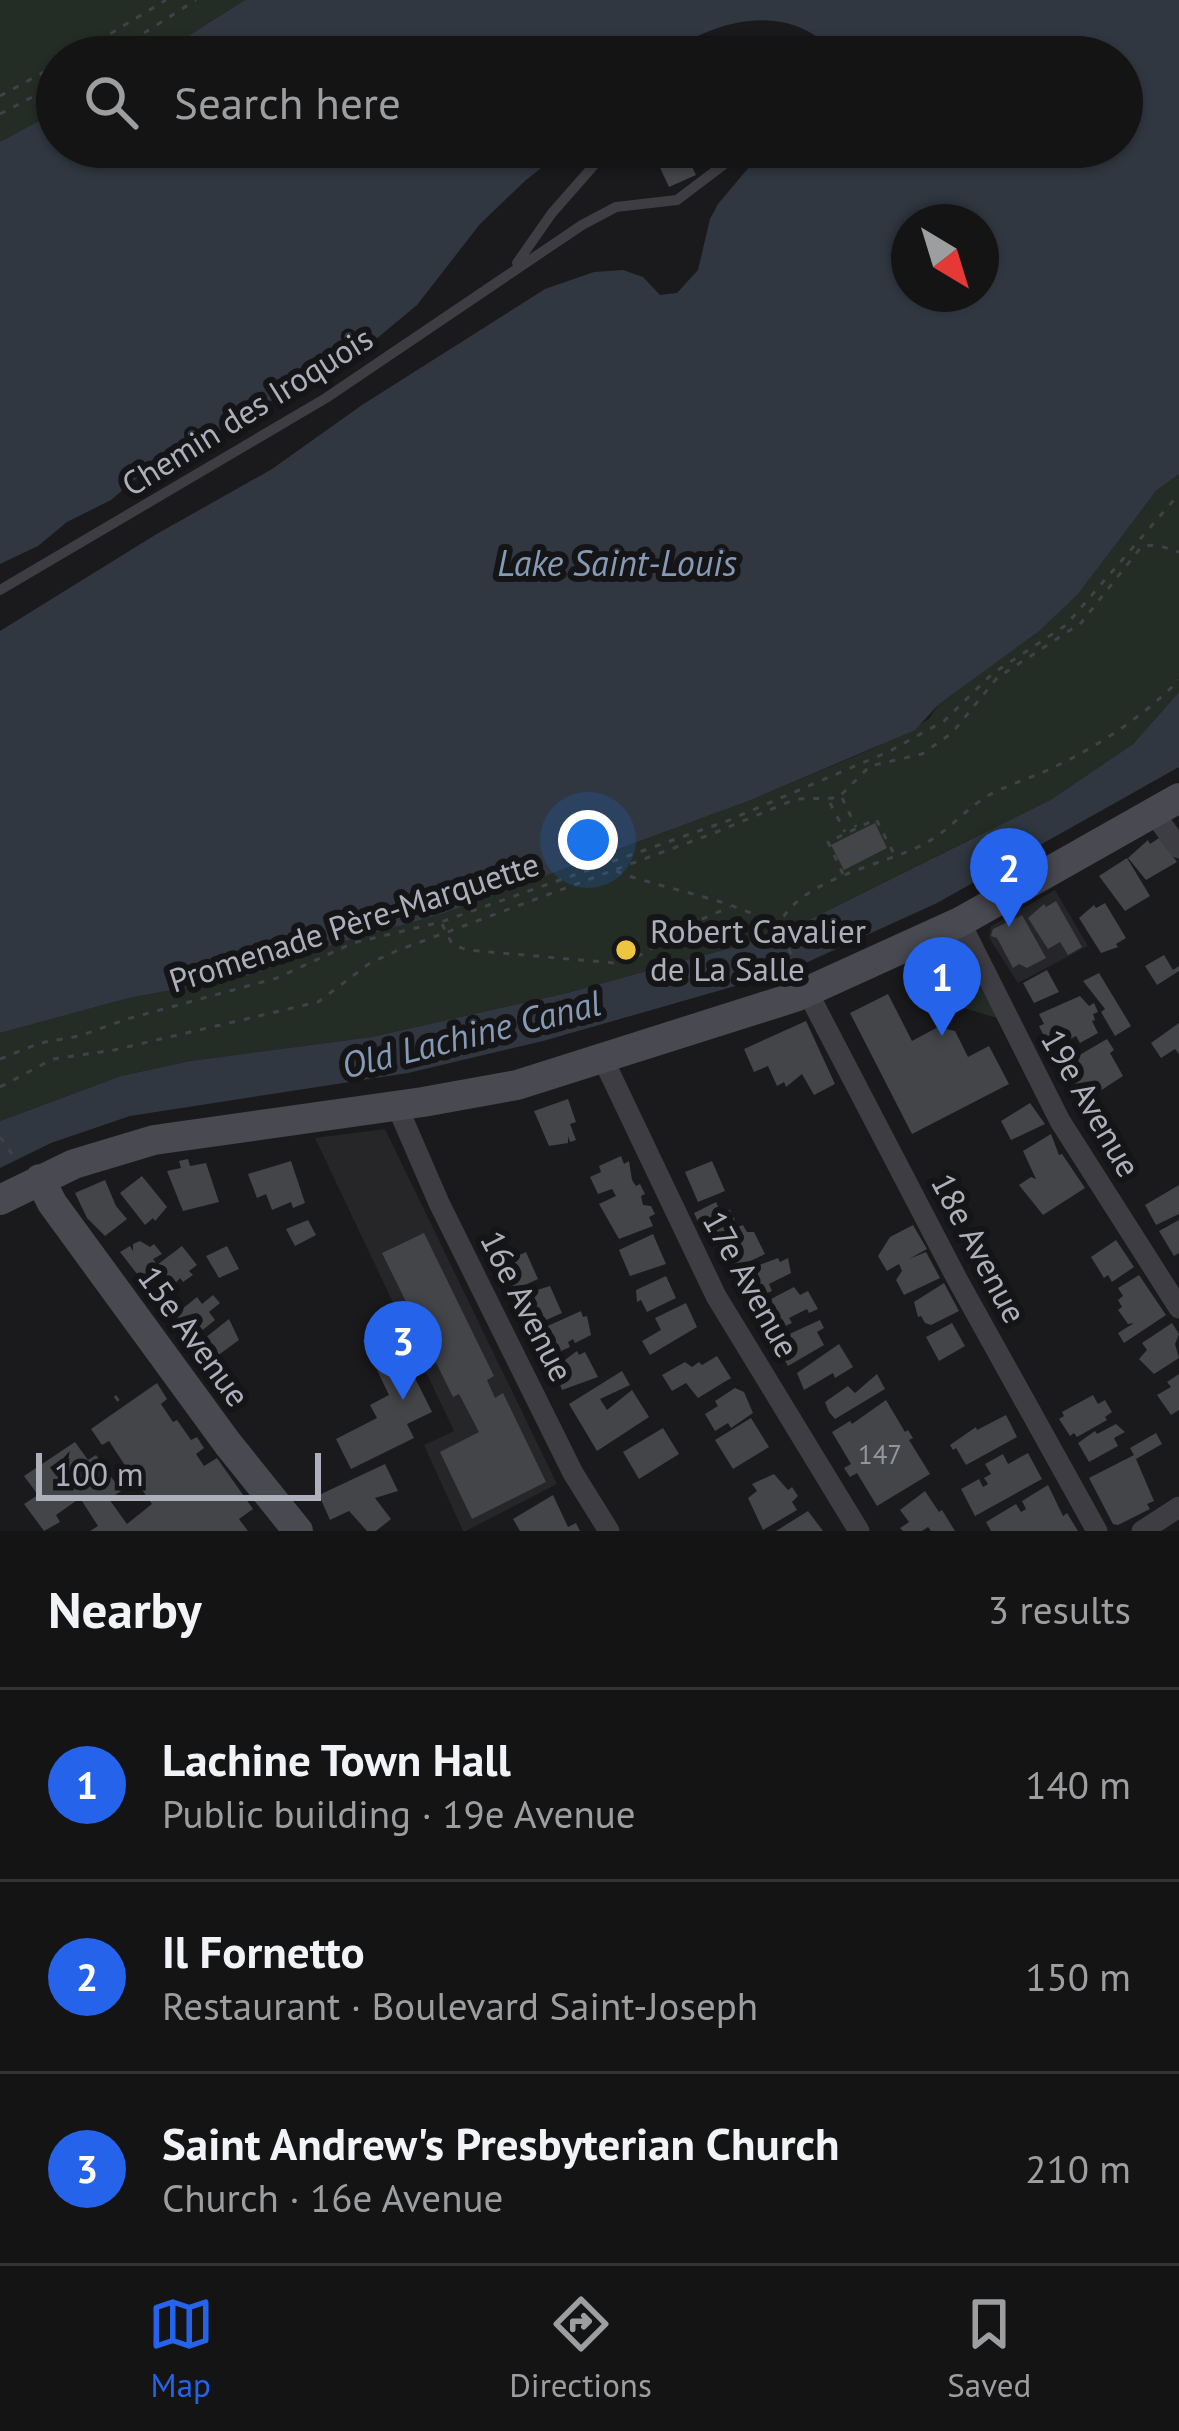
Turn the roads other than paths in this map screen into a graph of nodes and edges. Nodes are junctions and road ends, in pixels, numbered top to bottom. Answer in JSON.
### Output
{"nodes":[{"id":1,"x":591,"y":168,"type":"edge"},
{"id":2,"x":721,"y":168,"type":"edge"},
{"id":3,"x":516,"y":266,"type":"junction"},
{"id":4,"x":0,"y":590,"type":"edge"},
{"id":5,"x":1166,"y":805,"type":"edge"},
{"id":6,"x":1179,"y":848,"type":"edge"},
{"id":7,"x":960,"y":922,"type":"junction"},
{"id":8,"x":803,"y":981,"type":"junction"},
{"id":9,"x":603,"y":1059,"type":"junction"},
{"id":10,"x":397,"y":1106,"type":"junction"},
{"id":11,"x":28,"y":1170,"type":"junction"},
{"id":12,"x":0,"y":1200,"type":"edge"},
{"id":13,"x":1179,"y":1308,"type":"edge"},
{"id":14,"x":1179,"y":1507,"type":"edge"},
{"id":15,"x":298,"y":1531,"type":"edge"},
{"id":16,"x":609,"y":1531,"type":"edge"},
{"id":17,"x":859,"y":1531,"type":"edge"},
{"id":18,"x":1097,"y":1531,"type":"edge"},
{"id":19,"x":1142,"y":1531,"type":"edge"}],
"edges":[{"from":1,"to":3,"type":"lane","name":"Chemin des Iroquois"},
{"from":2,"to":3,"type":"lane","name":"Chemin des Iroquois"},
{"from":3,"to":4,"type":"lane","name":"Chemin des Iroquois"},
{"from":5,"to":6,"type":"street"},
{"from":5,"to":7,"type":"street"},
{"from":7,"to":8,"type":"street"},
{"from":7,"to":13,"type":"street","name":"19e Avenue"},
{"from":8,"to":9,"type":"street"},
{"from":8,"to":18,"type":"street","name":"18e Avenue"},
{"from":9,"to":10,"type":"street"},
{"from":9,"to":17,"type":"street","name":"17e Avenue"},
{"from":10,"to":11,"type":"street"},
{"from":10,"to":16,"type":"street","name":"16e Avenue"},
{"from":11,"to":12,"type":"street"},
{"from":11,"to":15,"type":"street","name":"15e Avenue"},
{"from":14,"to":19,"type":"street"}]}
